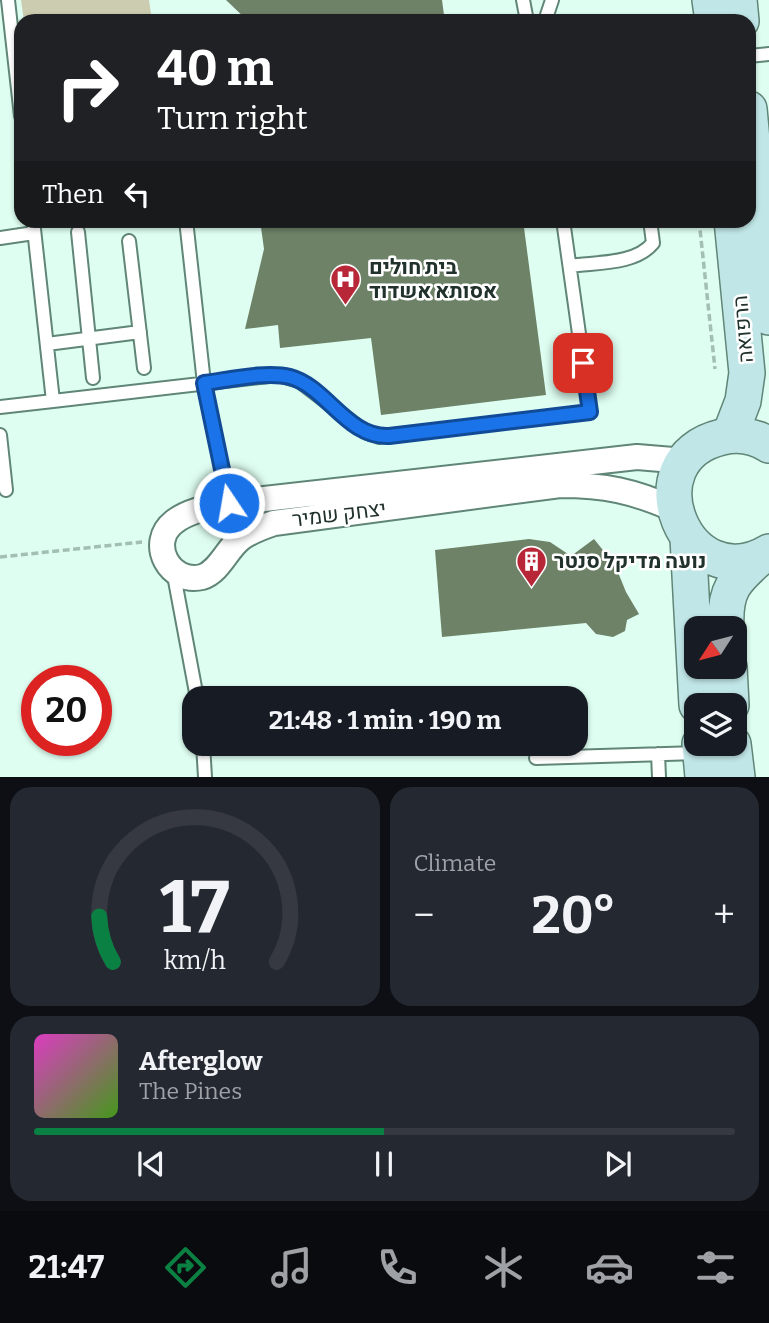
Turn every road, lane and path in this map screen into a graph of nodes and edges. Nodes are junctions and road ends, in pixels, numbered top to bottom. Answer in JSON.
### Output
{"nodes":[{"id":1,"x":8,"y":0,"type":"edge"},
{"id":2,"x":14,"y":54,"type":"edge"},
{"id":3,"x":756,"y":182,"type":"edge"},
{"id":4,"x":31,"y":228,"type":"edge"},
{"id":5,"x":34,"y":228,"type":"edge"},
{"id":6,"x":187,"y":228,"type":"edge"},
{"id":7,"x":565,"y":228,"type":"edge"},
{"id":8,"x":651,"y":228,"type":"edge"},
{"id":9,"x":700,"y":228,"type":"edge"},
{"id":10,"x":733,"y":228,"type":"edge"},
{"id":11,"x":78,"y":232,"type":"dead end"},
{"id":12,"x":0,"y":238,"type":"edge"},
{"id":13,"x":129,"y":241,"type":"dead end"},
{"id":14,"x":570,"y":266,"type":"junction"},
{"id":15,"x":769,"y":317,"type":"edge"},
{"id":16,"x":140,"y":332,"type":"junction"},
{"id":17,"x":89,"y":339,"type":"junction"},
{"id":18,"x":47,"y":344,"type":"junction"},
{"id":19,"x":144,"y":368,"type":"dead end"},
{"id":20,"x":715,"y":369,"type":"dead end"},
{"id":21,"x":93,"y":378,"type":"dead end"},
{"id":22,"x":204,"y":383,"type":"junction"},
{"id":23,"x":53,"y":401,"type":"junction"},
{"id":24,"x":0,"y":407,"type":"edge"},
{"id":25,"x":0,"y":435,"type":"edge"},
{"id":26,"x":730,"y":435,"type":"junction"},
{"id":27,"x":769,"y":445,"type":"edge"},
{"id":28,"x":685,"y":461,"type":"junction"},
{"id":29,"x":6,"y":490,"type":"dead end"},
{"id":30,"x":229,"y":503,"type":"junction"},
{"id":31,"x":681,"y":524,"type":"junction"},
{"id":32,"x":161,"y":540,"type":"junction"},
{"id":33,"x":765,"y":554,"type":"edge"},
{"id":34,"x":0,"y":557,"type":"edge"},
{"id":35,"x":173,"y":570,"type":"junction"},
{"id":36,"x":727,"y":616,"type":"edge"},
{"id":37,"x":195,"y":686,"type":"edge"},
{"id":38,"x":696,"y":693,"type":"edge"},
{"id":39,"x":658,"y":754,"type":"junction"},
{"id":40,"x":684,"y":755,"type":"edge"},
{"id":41,"x":203,"y":756,"type":"edge"},
{"id":42,"x":536,"y":758,"type":"dead end"},
{"id":43,"x":205,"y":777,"type":"edge"},
{"id":44,"x":659,"y":777,"type":"edge"}],
"edges":[{"from":1,"to":2,"type":"lane"},
{"from":3,"to":15,"type":"street","name":"הרפואה"},
{"from":4,"to":12,"type":"lane"},
{"from":5,"to":18,"type":"lane"},
{"from":6,"to":22,"type":"lane"},
{"from":7,"to":14,"type":"lane"},
{"from":8,"to":14,"type":"lane"},
{"from":9,"to":20,"type":"path"},
{"from":10,"to":26,"type":"street","name":"הרפואה"},
{"from":11,"to":17,"type":"lane"},
{"from":13,"to":16,"type":"lane"},
{"from":14,"to":22,"type":"lane"},
{"from":16,"to":17,"type":"lane"},
{"from":16,"to":19,"type":"lane"},
{"from":17,"to":18,"type":"lane"},
{"from":17,"to":21,"type":"lane"},
{"from":18,"to":23,"type":"lane"},
{"from":22,"to":23,"type":"lane"},
{"from":22,"to":30,"type":"lane"},
{"from":23,"to":24,"type":"lane"},
{"from":25,"to":29,"type":"lane"},
{"from":26,"to":27,"type":"street"},
{"from":26,"to":28,"type":"street"},
{"from":28,"to":30,"type":"street","name":"יצחק שמיר"},
{"from":28,"to":31,"type":"street"},
{"from":30,"to":32,"type":"street","name":"יצחק שמיר"},
{"from":31,"to":33,"type":"street"},
{"from":31,"to":35,"type":"street","name":"יצחק שמיר"},
{"from":31,"to":38,"type":"street"},
{"from":32,"to":34,"type":"path"},
{"from":32,"to":35,"type":"street"},
{"from":33,"to":36,"type":"street"},
{"from":35,"to":37,"type":"lane"},
{"from":39,"to":40,"type":"lane"},
{"from":39,"to":42,"type":"lane"},
{"from":39,"to":44,"type":"lane"},
{"from":41,"to":43,"type":"lane"}]}
